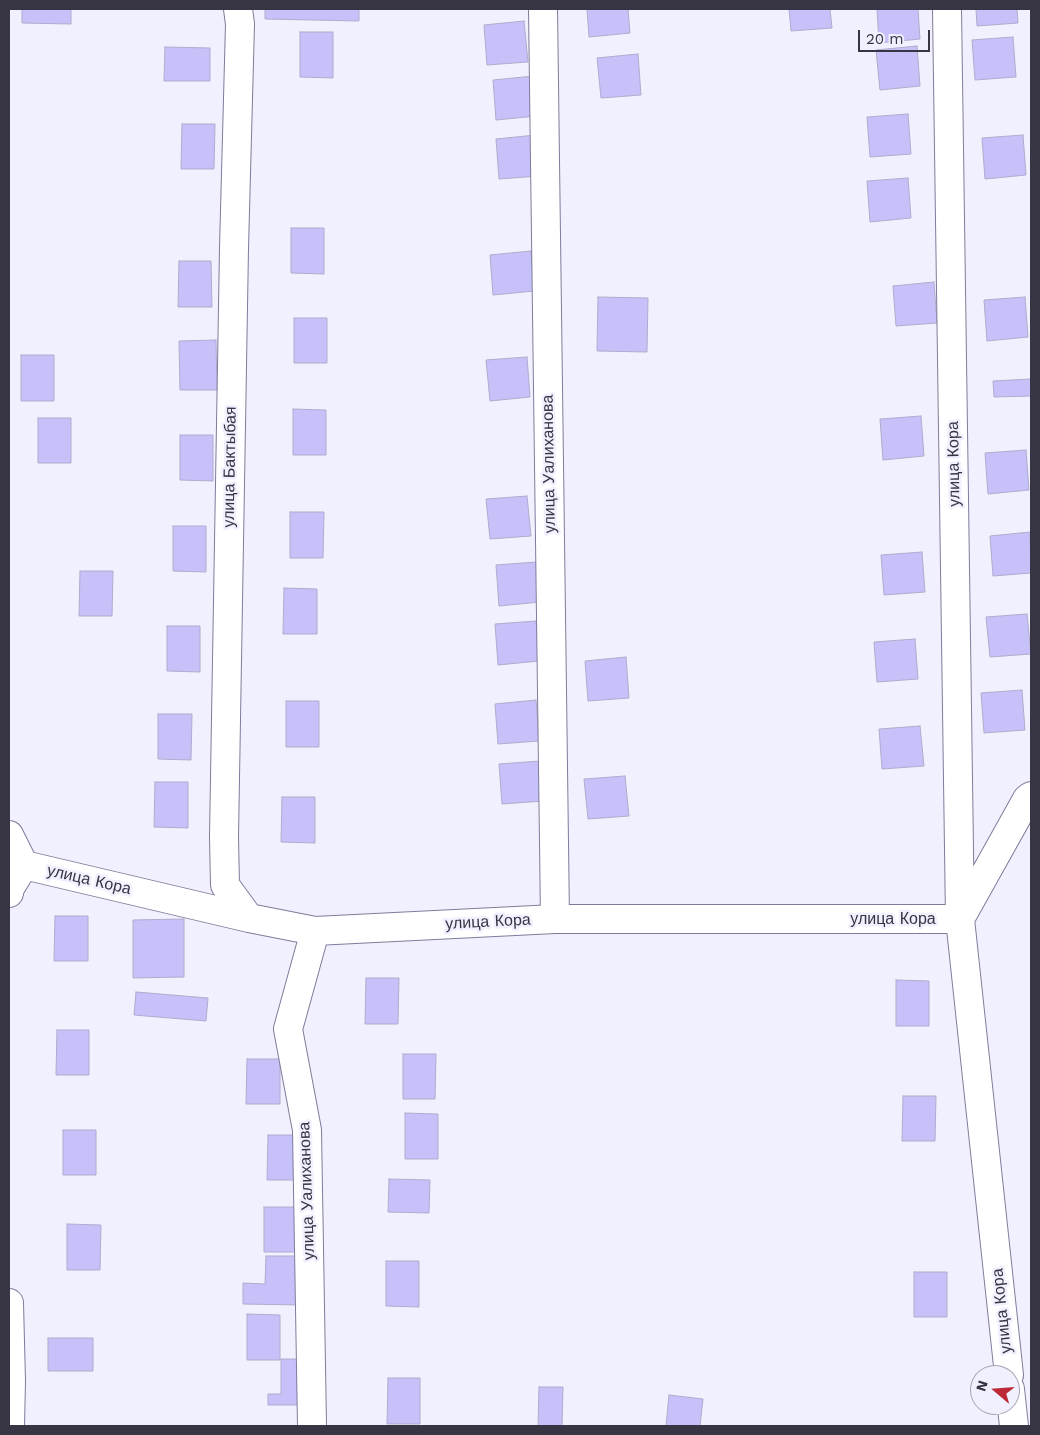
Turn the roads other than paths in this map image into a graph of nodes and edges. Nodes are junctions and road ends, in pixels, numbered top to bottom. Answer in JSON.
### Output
{"nodes":[{"id":1,"x":238,"y":9,"type":"edge"},
{"id":2,"x":543,"y":9,"type":"edge"},
{"id":3,"x":947,"y":9,"type":"edge"},
{"id":4,"x":1031,"y":796,"type":"edge"},
{"id":5,"x":9,"y":835,"type":"edge"},
{"id":6,"x":24,"y":865,"type":"junction"},
{"id":7,"x":9,"y":894,"type":"edge"},
{"id":8,"x":249,"y":918,"type":"junction"},
{"id":9,"x":555,"y":919,"type":"junction"},
{"id":10,"x":960,"y":919,"type":"junction"},
{"id":11,"x":315,"y":930,"type":"junction"},
{"id":12,"x":9,"y":1302,"type":"edge"},
{"id":13,"x":1008,"y":1365,"type":"edge"},
{"id":14,"x":10,"y":1426,"type":"edge"},
{"id":15,"x":312,"y":1426,"type":"edge"}],
"edges":[{"from":1,"to":8,"type":"street","name":"улица Бактыбая"},
{"from":2,"to":9,"type":"street","name":"улица Уалиханова"},
{"from":3,"to":10,"type":"street","name":"улица Кора"},
{"from":4,"to":10,"type":"street"},
{"from":5,"to":6,"type":"street"},
{"from":6,"to":7,"type":"street"},
{"from":6,"to":8,"type":"street","name":"улица Кора"},
{"from":8,"to":11,"type":"street","name":"улица Кора"},
{"from":9,"to":10,"type":"street","name":"улица Кора"},
{"from":9,"to":11,"type":"street","name":"улица Кора"},
{"from":10,"to":13,"type":"street","name":"улица Кора"},
{"from":11,"to":15,"type":"street","name":"улица Уалиханова"},
{"from":12,"to":14,"type":"street"}]}
